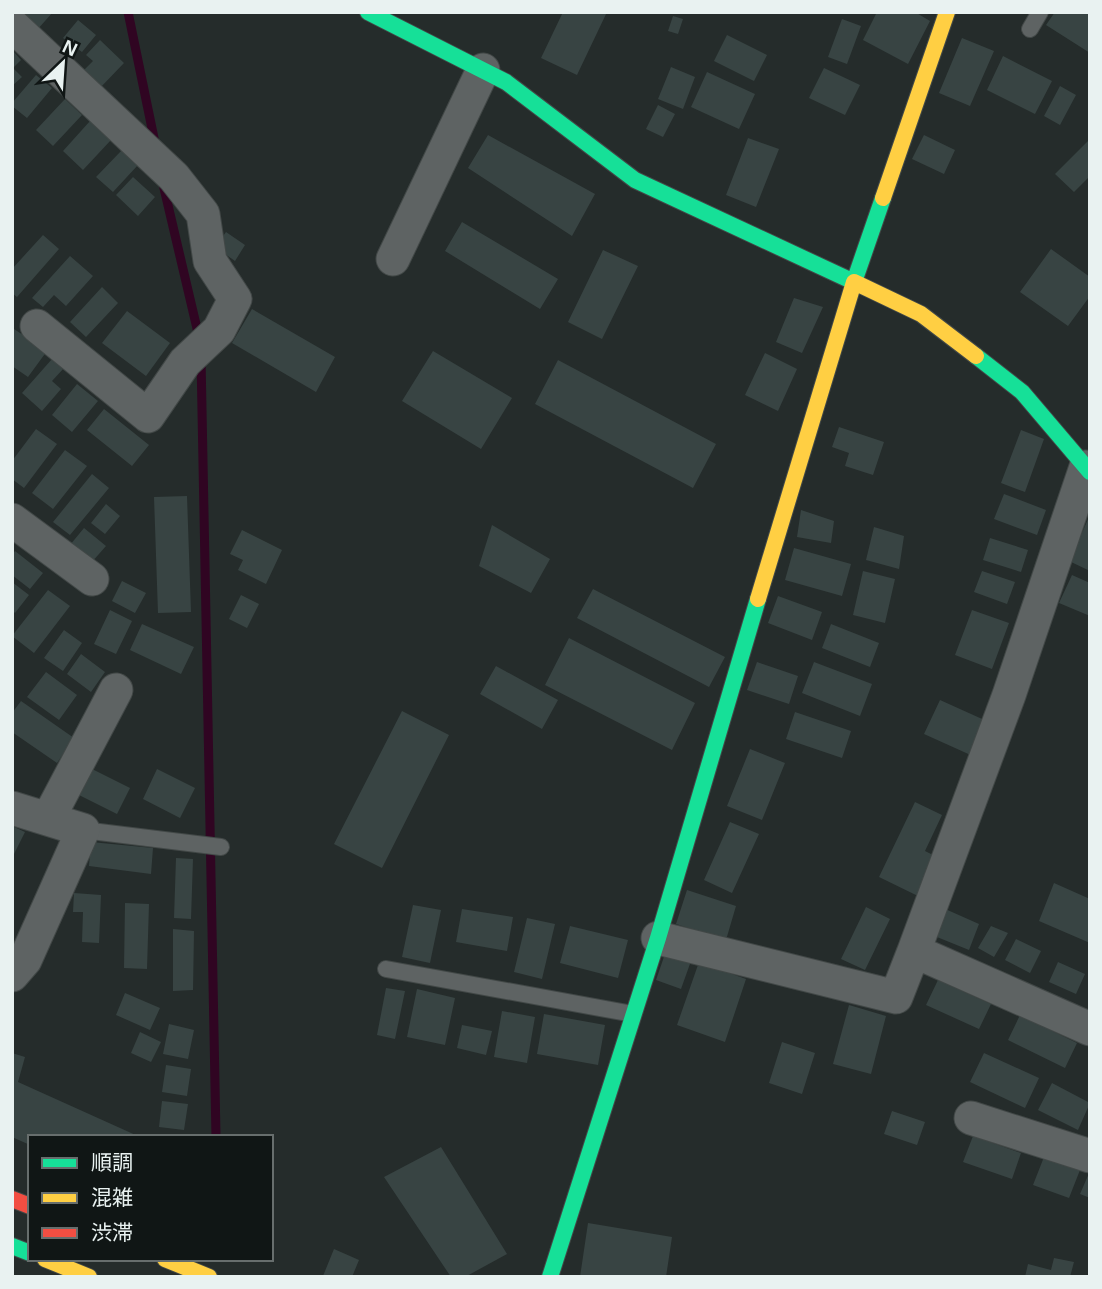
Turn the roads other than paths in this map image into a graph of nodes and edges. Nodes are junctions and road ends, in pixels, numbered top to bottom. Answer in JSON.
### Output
{"nodes":[{"id":1,"x":368,"y":12,"type":"edge"},
{"id":2,"x":947,"y":12,"type":"edge"},
{"id":3,"x":1040,"y":12,"type":"edge"},
{"id":4,"x":12,"y":25,"type":"edge"},
{"id":5,"x":1030,"y":29,"type":"dead end"},
{"id":6,"x":483,"y":70,"type":"junction"},
{"id":7,"x":393,"y":259,"type":"dead end"},
{"id":8,"x":854,"y":282,"type":"junction"},
{"id":9,"x":37,"y":326,"type":"dead end"},
{"id":10,"x":1088,"y":469,"type":"edge"},
{"id":11,"x":12,"y":520,"type":"edge"},
{"id":12,"x":92,"y":579,"type":"dead end"},
{"id":13,"x":116,"y":690,"type":"dead end"},
{"id":14,"x":12,"y":808,"type":"edge"},
{"id":15,"x":48,"y":820,"type":"junction"},
{"id":16,"x":83,"y":830,"type":"junction"},
{"id":17,"x":221,"y":848,"type":"dead end"},
{"id":18,"x":658,"y":938,"type":"junction"},
{"id":19,"x":914,"y":951,"type":"junction"},
{"id":20,"x":386,"y":969,"type":"dead end"},
{"id":21,"x":12,"y":975,"type":"edge"},
{"id":22,"x":633,"y":1014,"type":"junction"},
{"id":23,"x":1090,"y":1029,"type":"edge"},
{"id":24,"x":971,"y":1118,"type":"dead end"},
{"id":25,"x":1090,"y":1156,"type":"edge"},
{"id":26,"x":50,"y":1261,"type":"edge"},
{"id":27,"x":170,"y":1261,"type":"edge"},
{"id":28,"x":89,"y":1277,"type":"edge"},
{"id":29,"x":209,"y":1277,"type":"edge"},
{"id":30,"x":550,"y":1277,"type":"edge"}],
"edges":[{"from":1,"to":6,"type":"street"},
{"from":2,"to":8,"type":"street"},
{"from":3,"to":5,"type":"lane"},
{"from":4,"to":9,"type":"street"},
{"from":6,"to":7,"type":"street"},
{"from":6,"to":8,"type":"street"},
{"from":8,"to":10,"type":"street"},
{"from":8,"to":18,"type":"street"},
{"from":10,"to":19,"type":"street"},
{"from":11,"to":12,"type":"street"},
{"from":13,"to":15,"type":"street"},
{"from":14,"to":15,"type":"street"},
{"from":15,"to":16,"type":"street"},
{"from":16,"to":17,"type":"lane"},
{"from":16,"to":21,"type":"street"},
{"from":18,"to":19,"type":"street"},
{"from":18,"to":22,"type":"street"},
{"from":19,"to":23,"type":"street"},
{"from":20,"to":22,"type":"lane"},
{"from":22,"to":30,"type":"street"},
{"from":24,"to":25,"type":"street"},
{"from":26,"to":28,"type":"street"},
{"from":27,"to":29,"type":"street"}]}
